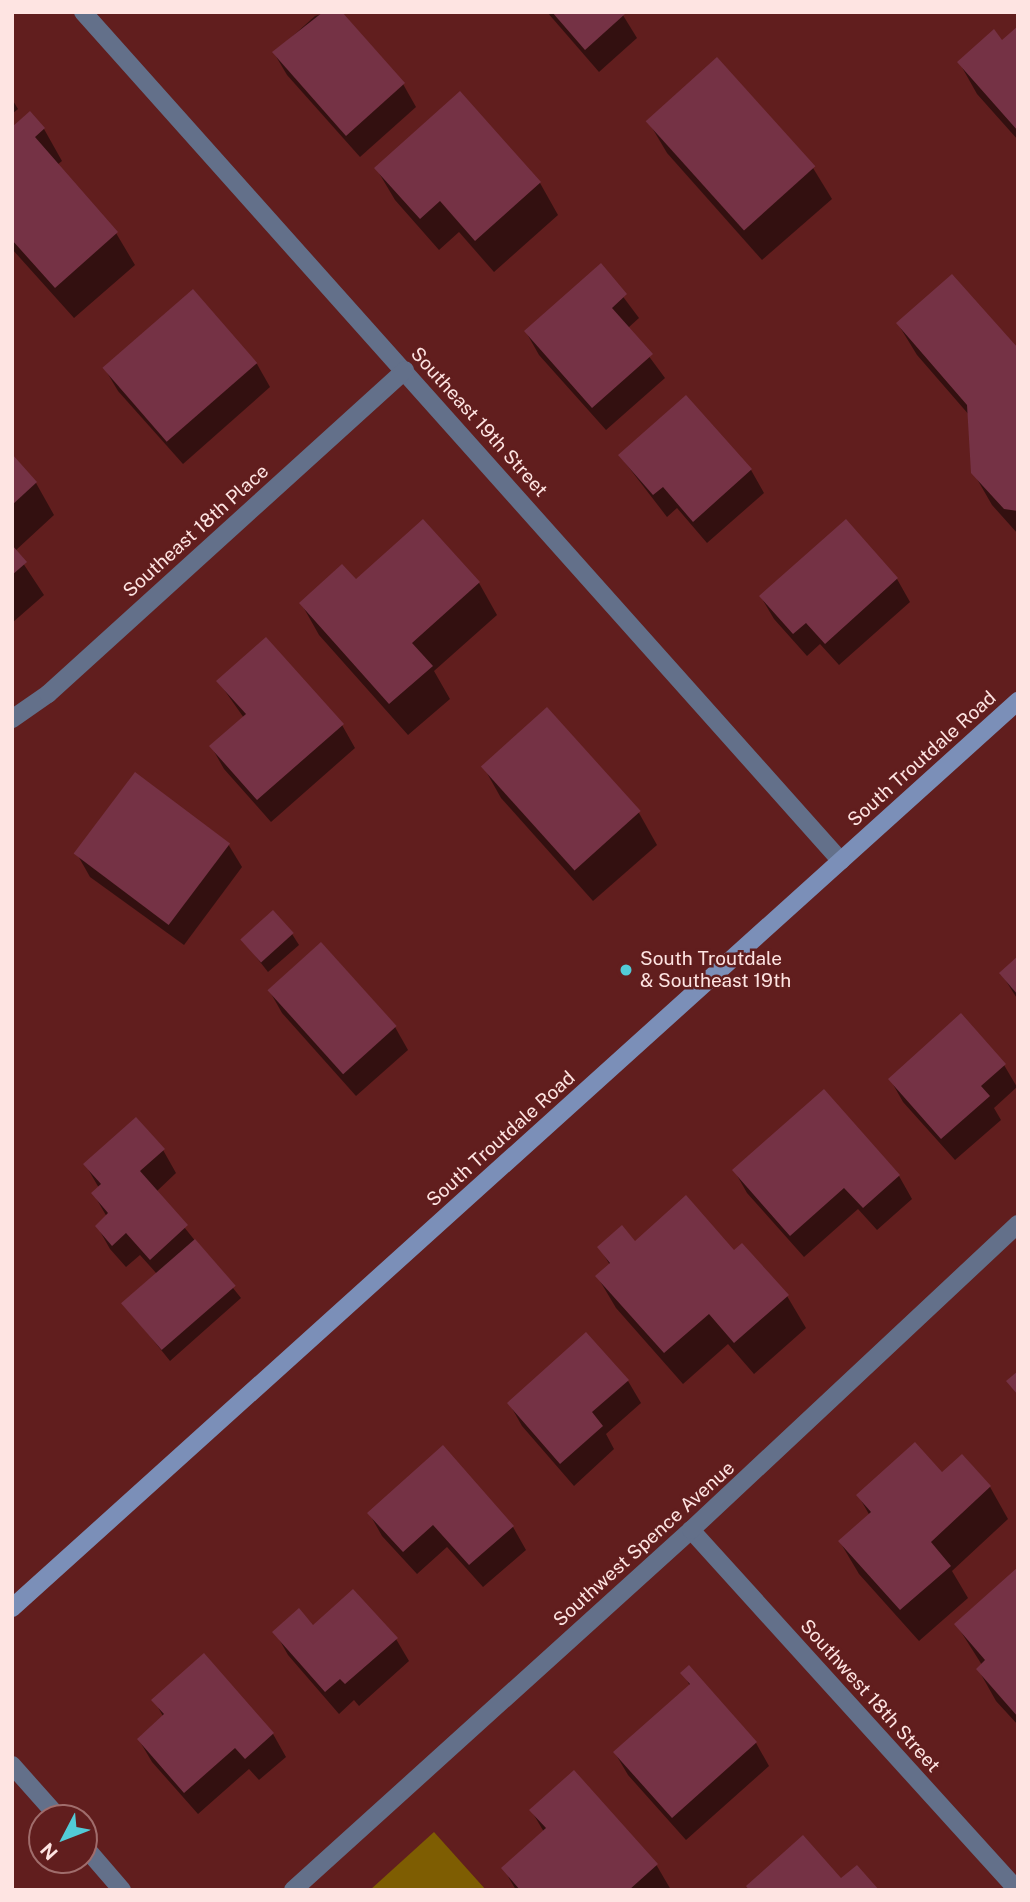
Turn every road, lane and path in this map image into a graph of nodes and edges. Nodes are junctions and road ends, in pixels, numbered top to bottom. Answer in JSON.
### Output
{"nodes":[{"id":1,"x":83,"y":12,"type":"edge"},
{"id":2,"x":405,"y":370,"type":"junction"},
{"id":3,"x":1018,"y":701,"type":"edge"},
{"id":4,"x":12,"y":719,"type":"edge"},
{"id":5,"x":841,"y":861,"type":"junction"},
{"id":6,"x":1018,"y":1224,"type":"edge"},
{"id":7,"x":691,"y":1530,"type":"junction"},
{"id":8,"x":12,"y":1608,"type":"edge"},
{"id":9,"x":12,"y":1765,"type":"edge"},
{"id":10,"x":47,"y":1804,"type":"edge"},
{"id":11,"x":98,"y":1862,"type":"edge"},
{"id":12,"x":122,"y":1890,"type":"edge"},
{"id":13,"x":293,"y":1890,"type":"edge"},
{"id":14,"x":1017,"y":1890,"type":"edge"}],
"edges":[{"from":1,"to":2,"type":"street","name":"Southeast 19th Street"},
{"from":2,"to":4,"type":"street","name":"Southeast 18th Place"},
{"from":2,"to":5,"type":"street","name":"Southeast 19th Street"},
{"from":3,"to":5,"type":"main road","name":"South Troutdale Road"},
{"from":5,"to":8,"type":"main road","name":"South Troutdale Road"},
{"from":6,"to":7,"type":"street","name":"Southwest Spence Avenue"},
{"from":7,"to":13,"type":"street","name":"Southwest Spence Avenue"},
{"from":7,"to":14,"type":"street","name":"Southwest 18th Street"},
{"from":9,"to":10,"type":"street"},
{"from":11,"to":12,"type":"street"}]}
